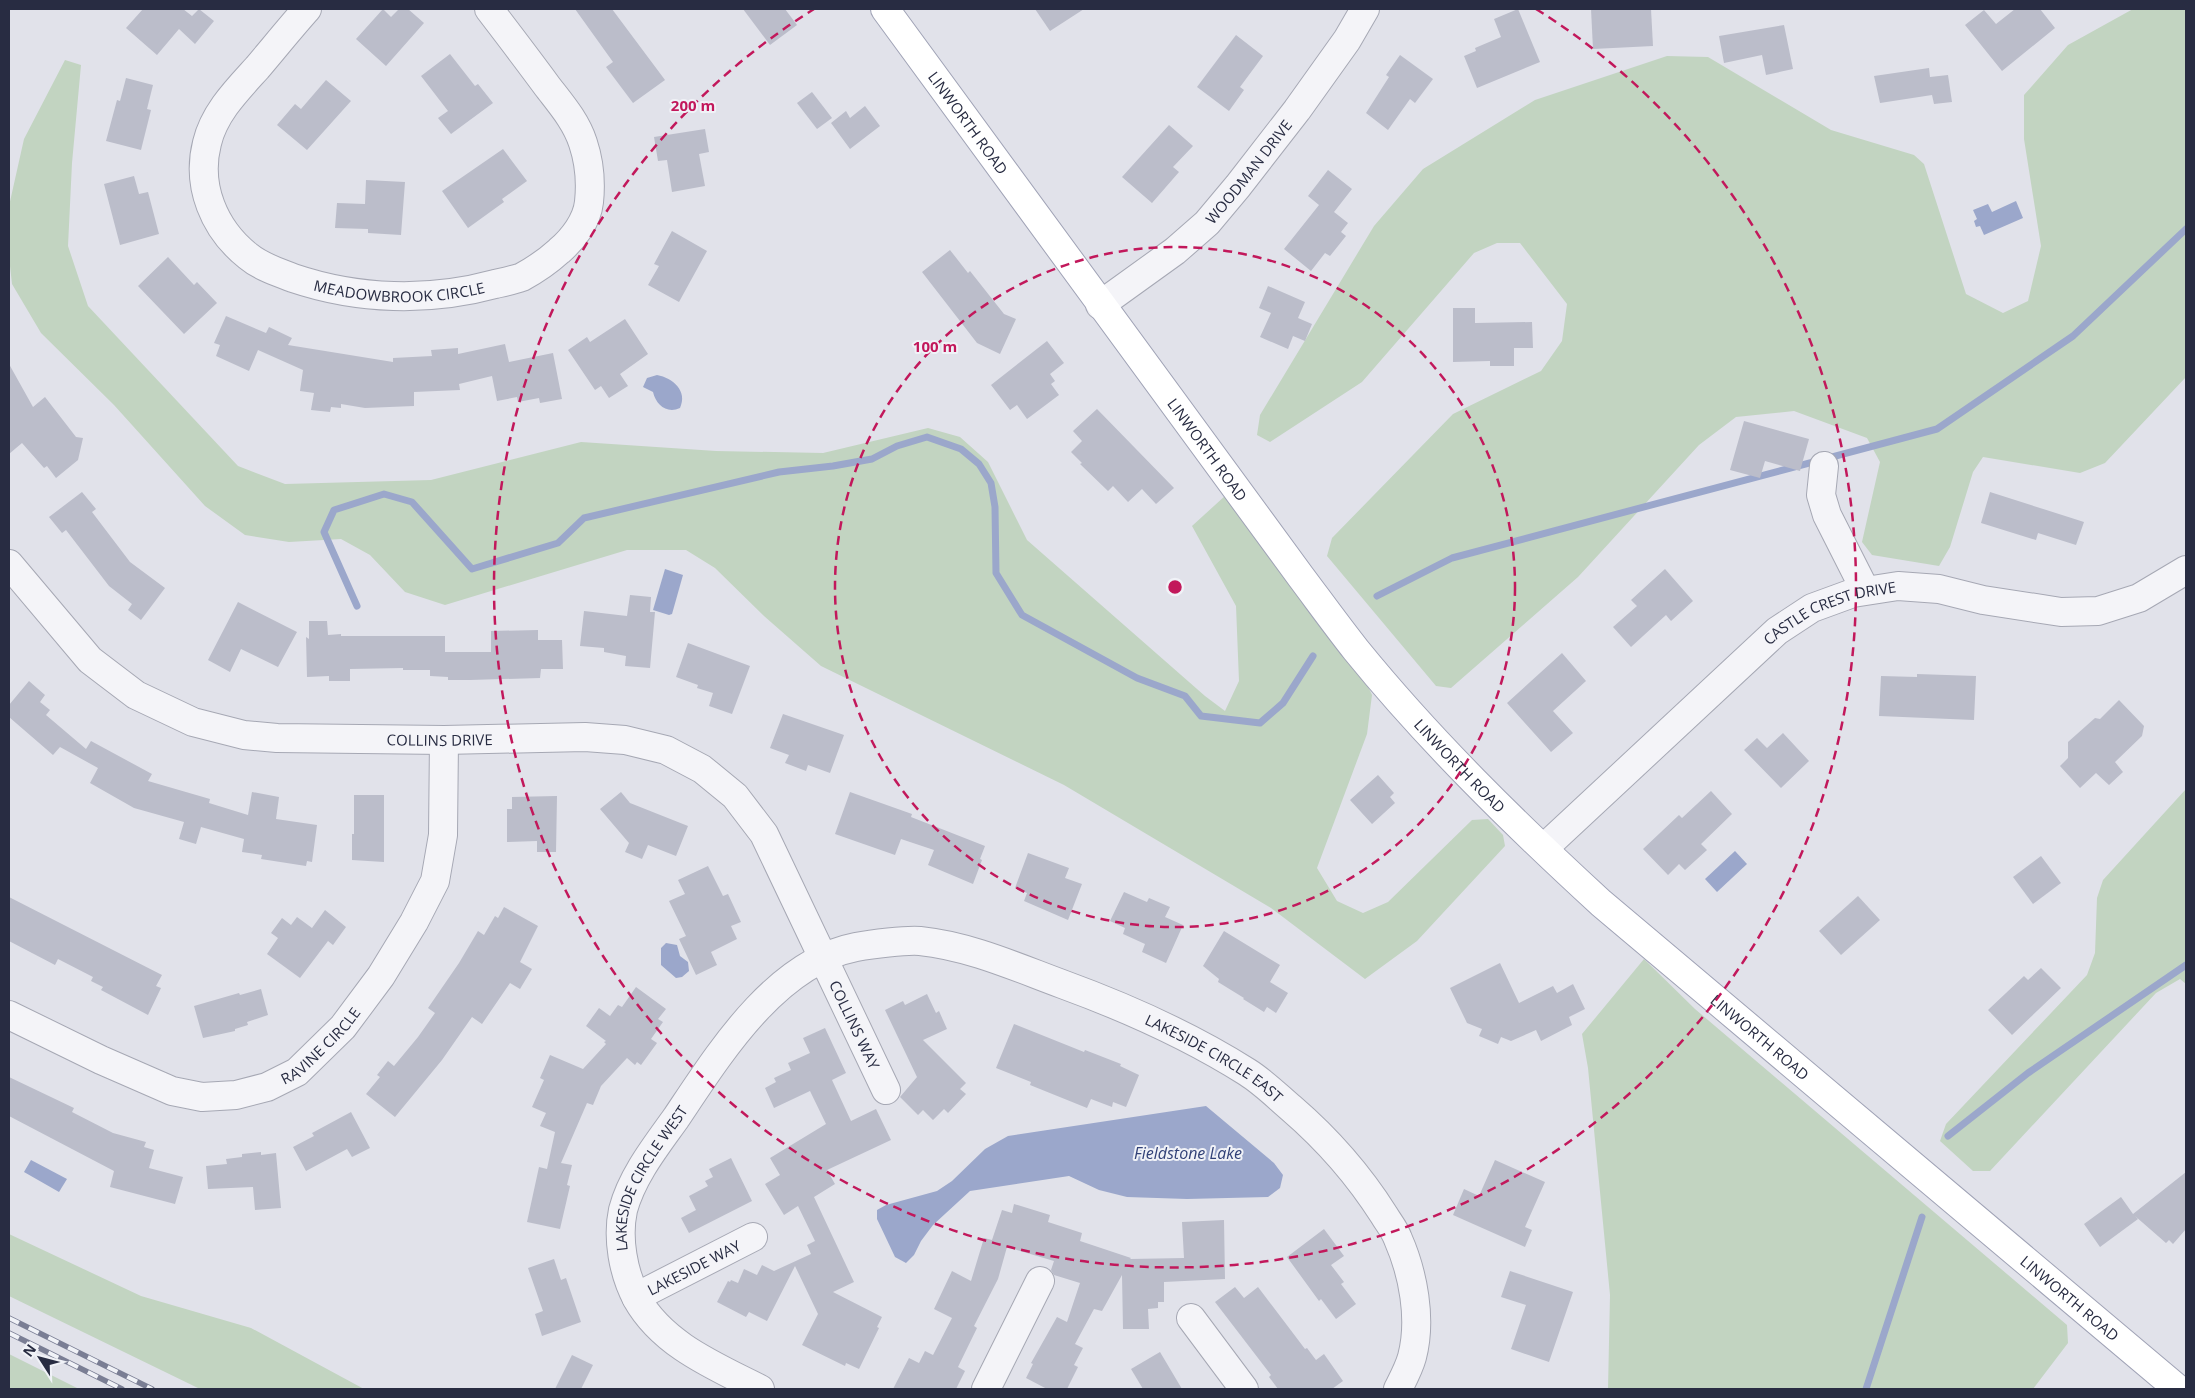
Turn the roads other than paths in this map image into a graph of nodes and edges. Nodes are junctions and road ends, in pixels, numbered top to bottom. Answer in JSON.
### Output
{"nodes":[{"id":1,"x":307,"y":9,"type":"edge"},
{"id":2,"x":489,"y":9,"type":"edge"},
{"id":3,"x":885,"y":9,"type":"edge"},
{"id":4,"x":1365,"y":9,"type":"edge"},
{"id":5,"x":1100,"y":305,"type":"junction"},
{"id":6,"x":1824,"y":466,"type":"dead end"},
{"id":7,"x":9,"y":564,"type":"edge"},
{"id":8,"x":2186,"y":570,"type":"edge"},
{"id":9,"x":1865,"y":590,"type":"junction"},
{"id":10,"x":444,"y":740,"type":"junction"},
{"id":11,"x":1544,"y":848,"type":"junction"},
{"id":12,"x":823,"y":958,"type":"junction"},
{"id":13,"x":9,"y":1015,"type":"edge"},
{"id":14,"x":886,"y":1090,"type":"dead end"},
{"id":15,"x":753,"y":1237,"type":"dead end"},
{"id":16,"x":1040,"y":1281,"type":"dead end"},
{"id":17,"x":636,"y":1297,"type":"junction"},
{"id":18,"x":1191,"y":1318,"type":"dead end"},
{"id":19,"x":760,"y":1389,"type":"edge"},
{"id":20,"x":986,"y":1389,"type":"edge"},
{"id":21,"x":1244,"y":1389,"type":"edge"},
{"id":22,"x":1398,"y":1389,"type":"edge"},
{"id":23,"x":2178,"y":1389,"type":"edge"}],
"edges":[{"from":1,"to":2,"type":"street","name":"MEADOWBROOK CIRCLE"},
{"from":3,"to":5,"type":"main road","name":"LINWORTH ROAD"},
{"from":4,"to":5,"type":"street","name":"WOODMAN DRIVE"},
{"from":5,"to":11,"type":"main road","name":"LINWORTH ROAD"},
{"from":6,"to":9,"type":"street"},
{"from":7,"to":10,"type":"street","name":"COLLINS DRIVE"},
{"from":8,"to":9,"type":"street","name":"CASTLE CREST DRIVE"},
{"from":9,"to":11,"type":"street","name":"CASTLE CREST DRIVE"},
{"from":10,"to":12,"type":"street","name":"COLLINS DRIVE"},
{"from":10,"to":13,"type":"street","name":"RAVINE CIRCLE"},
{"from":11,"to":23,"type":"main road","name":"LINWORTH ROAD"},
{"from":12,"to":14,"type":"street","name":"COLLINS WAY"},
{"from":12,"to":17,"type":"street","name":"LAKESIDE CIRCLE WEST"},
{"from":12,"to":22,"type":"street","name":"LAKESIDE CIRCLE EAST"},
{"from":15,"to":17,"type":"street","name":"LAKESIDE WAY"},
{"from":16,"to":20,"type":"street"},
{"from":17,"to":19,"type":"street","name":"LAKESIDE CIRCLE WEST"},
{"from":18,"to":21,"type":"street"}]}
